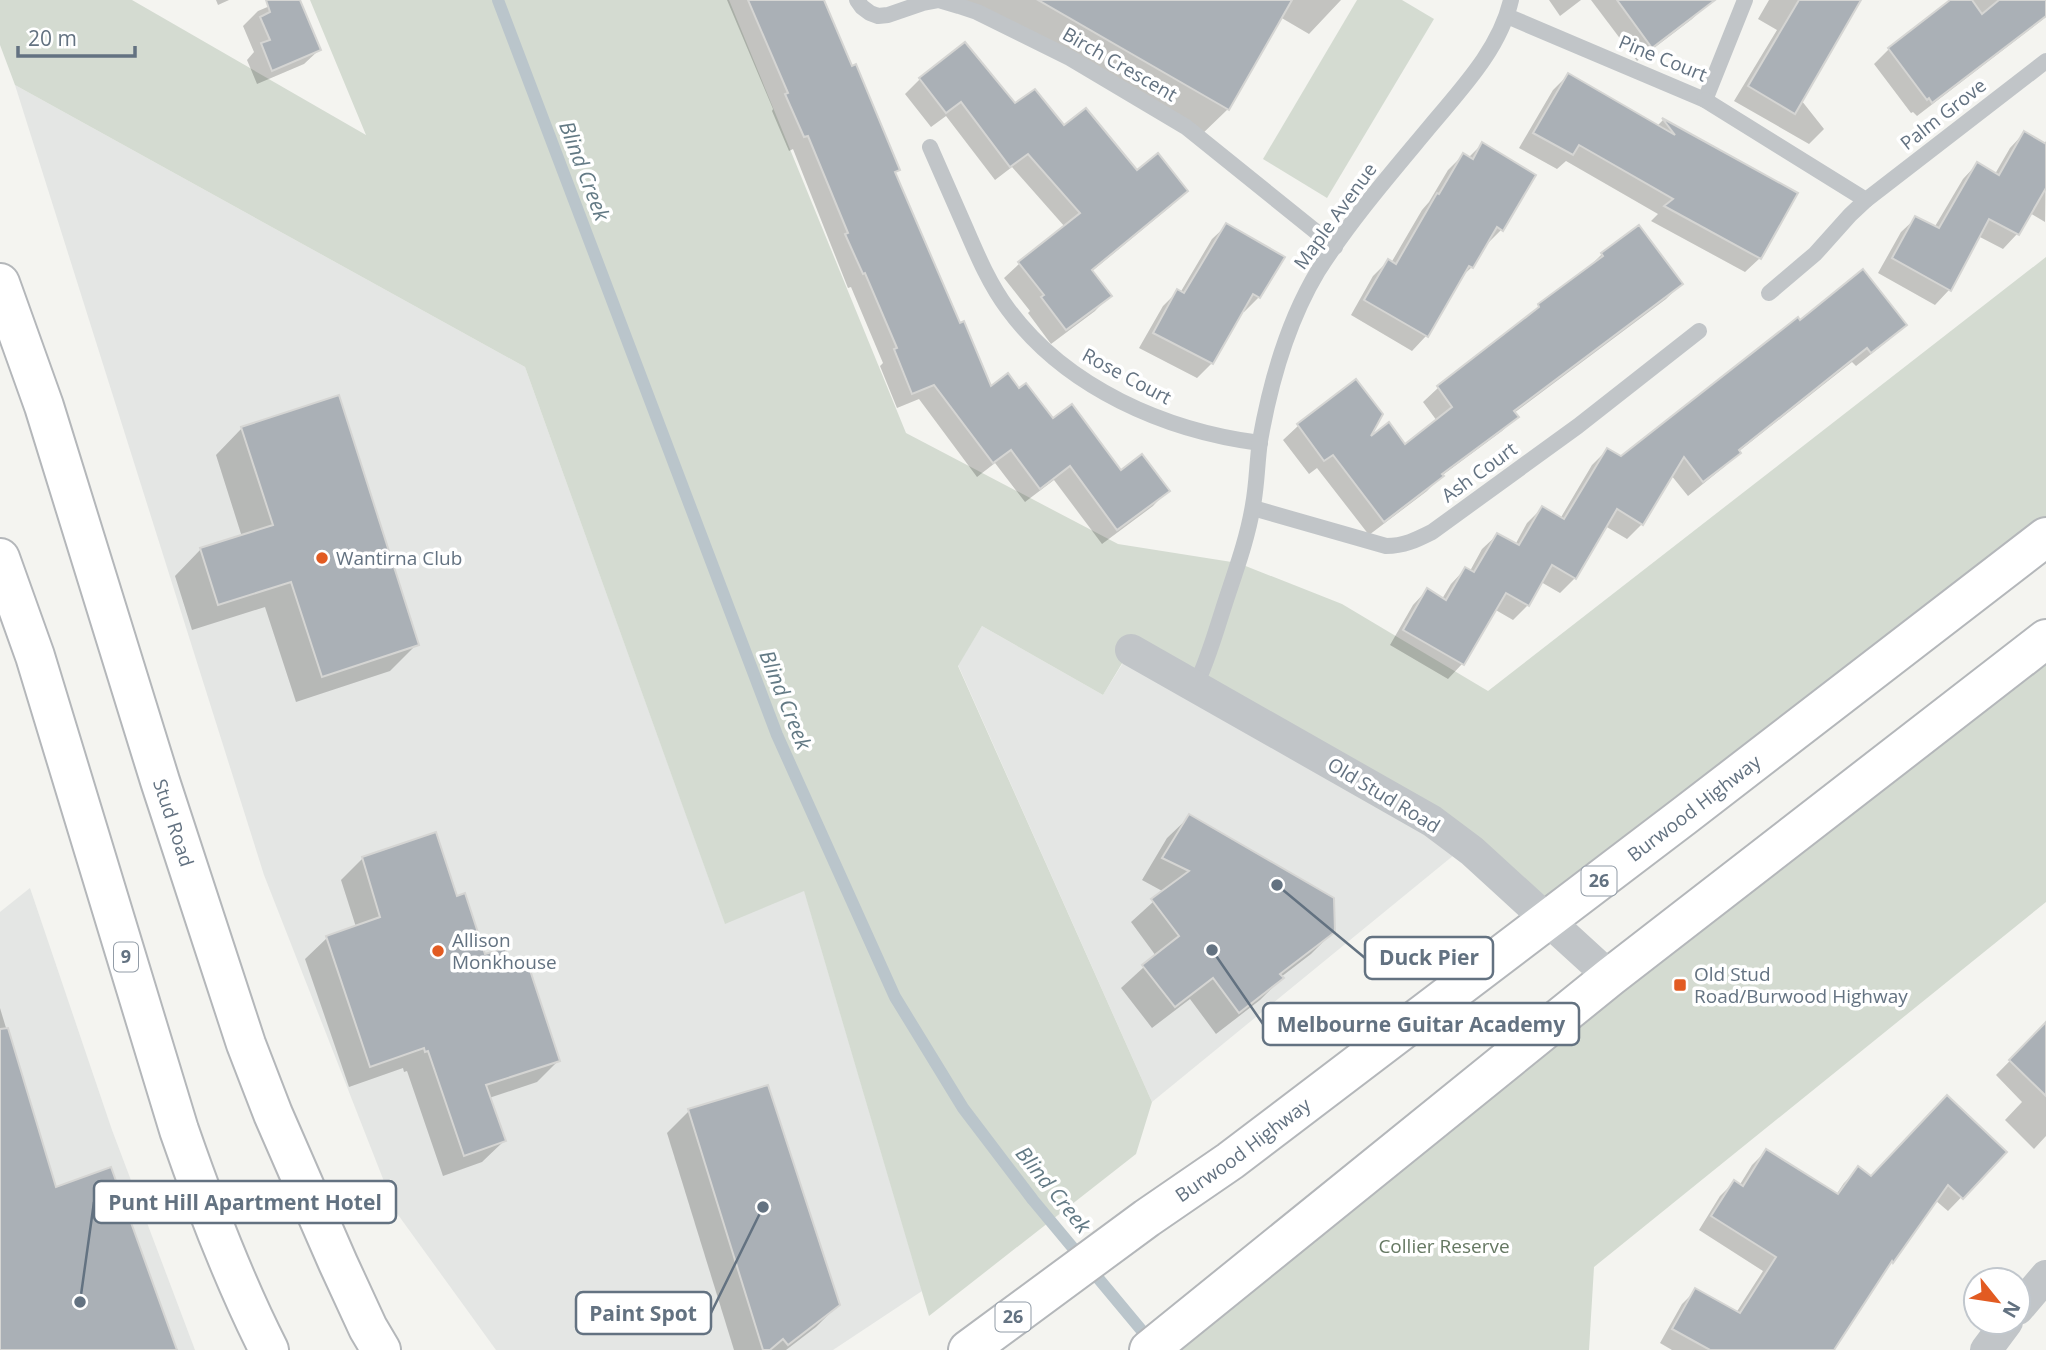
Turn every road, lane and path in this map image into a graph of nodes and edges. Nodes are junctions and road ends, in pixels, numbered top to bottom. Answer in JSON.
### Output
{"nodes":[{"id":1,"x":857,"y":0,"type":"edge"},
{"id":2,"x":1745,"y":0,"type":"edge"},
{"id":3,"x":1509,"y":8,"type":"edge"},
{"id":4,"x":2046,"y":61,"type":"edge"},
{"id":5,"x":1705,"y":100,"type":"junction"},
{"id":6,"x":930,"y":146,"type":"dead end"},
{"id":7,"x":1866,"y":200,"type":"junction"},
{"id":8,"x":1335,"y":247,"type":"junction"},
{"id":9,"x":0,"y":283,"type":"edge"},
{"id":10,"x":1769,"y":293,"type":"dead end"},
{"id":11,"x":1699,"y":331,"type":"dead end"},
{"id":12,"x":1260,"y":443,"type":"junction"},
{"id":13,"x":1253,"y":508,"type":"junction"},
{"id":14,"x":2046,"y":537,"type":"edge"},
{"id":15,"x":0,"y":558,"type":"edge"},
{"id":16,"x":2046,"y":639,"type":"edge"},
{"id":17,"x":1131,"y":650,"type":"dead end"},
{"id":18,"x":1195,"y":687,"type":"junction"},
{"id":19,"x":1548,"y":919,"type":"junction"},
{"id":20,"x":1610,"y":977,"type":"junction"},
{"id":21,"x":2046,"y":1276,"type":"edge"},
{"id":22,"x":2032,"y":1292,"type":"edge"},
{"id":23,"x":269,"y":1350,"type":"edge"},
{"id":24,"x":381,"y":1350,"type":"edge"},
{"id":25,"x":968,"y":1350,"type":"edge"},
{"id":26,"x":1149,"y":1350,"type":"edge"}],
"edges":[{"from":1,"to":8,"type":"lane","name":"Birch Crescent"},
{"from":2,"to":5,"type":"lane","name":"Pine Court"},
{"from":3,"to":5,"type":"lane","name":"Pine Court"},
{"from":3,"to":8,"type":"lane","name":"Maple Avenue"},
{"from":4,"to":7,"type":"lane","name":"Palm Grove"},
{"from":5,"to":7,"type":"lane"},
{"from":6,"to":12,"type":"lane","name":"Rose Court"},
{"from":7,"to":10,"type":"lane","name":"Palm Grove"},
{"from":8,"to":12,"type":"lane","name":"Maple Avenue"},
{"from":9,"to":24,"type":"highway","name":"Stud Road"},
{"from":11,"to":13,"type":"lane","name":"Ash Court"},
{"from":12,"to":13,"type":"lane","name":"Maple Avenue"},
{"from":13,"to":18,"type":"lane","name":"Maple Avenue"},
{"from":14,"to":19,"type":"highway","name":"Burwood Highway","number":"26"},
{"from":15,"to":23,"type":"highway","number":"9"},
{"from":16,"to":20,"type":"highway"},
{"from":17,"to":18,"type":"street","name":"Old Stud Road"},
{"from":18,"to":19,"type":"street","name":"Old Stud Road"},
{"from":19,"to":20,"type":"street","name":"Old Stud Road"},
{"from":19,"to":25,"type":"highway","name":"Burwood Highway","number":"26"},
{"from":20,"to":26,"type":"highway"},
{"from":21,"to":22,"type":"street"}]}
